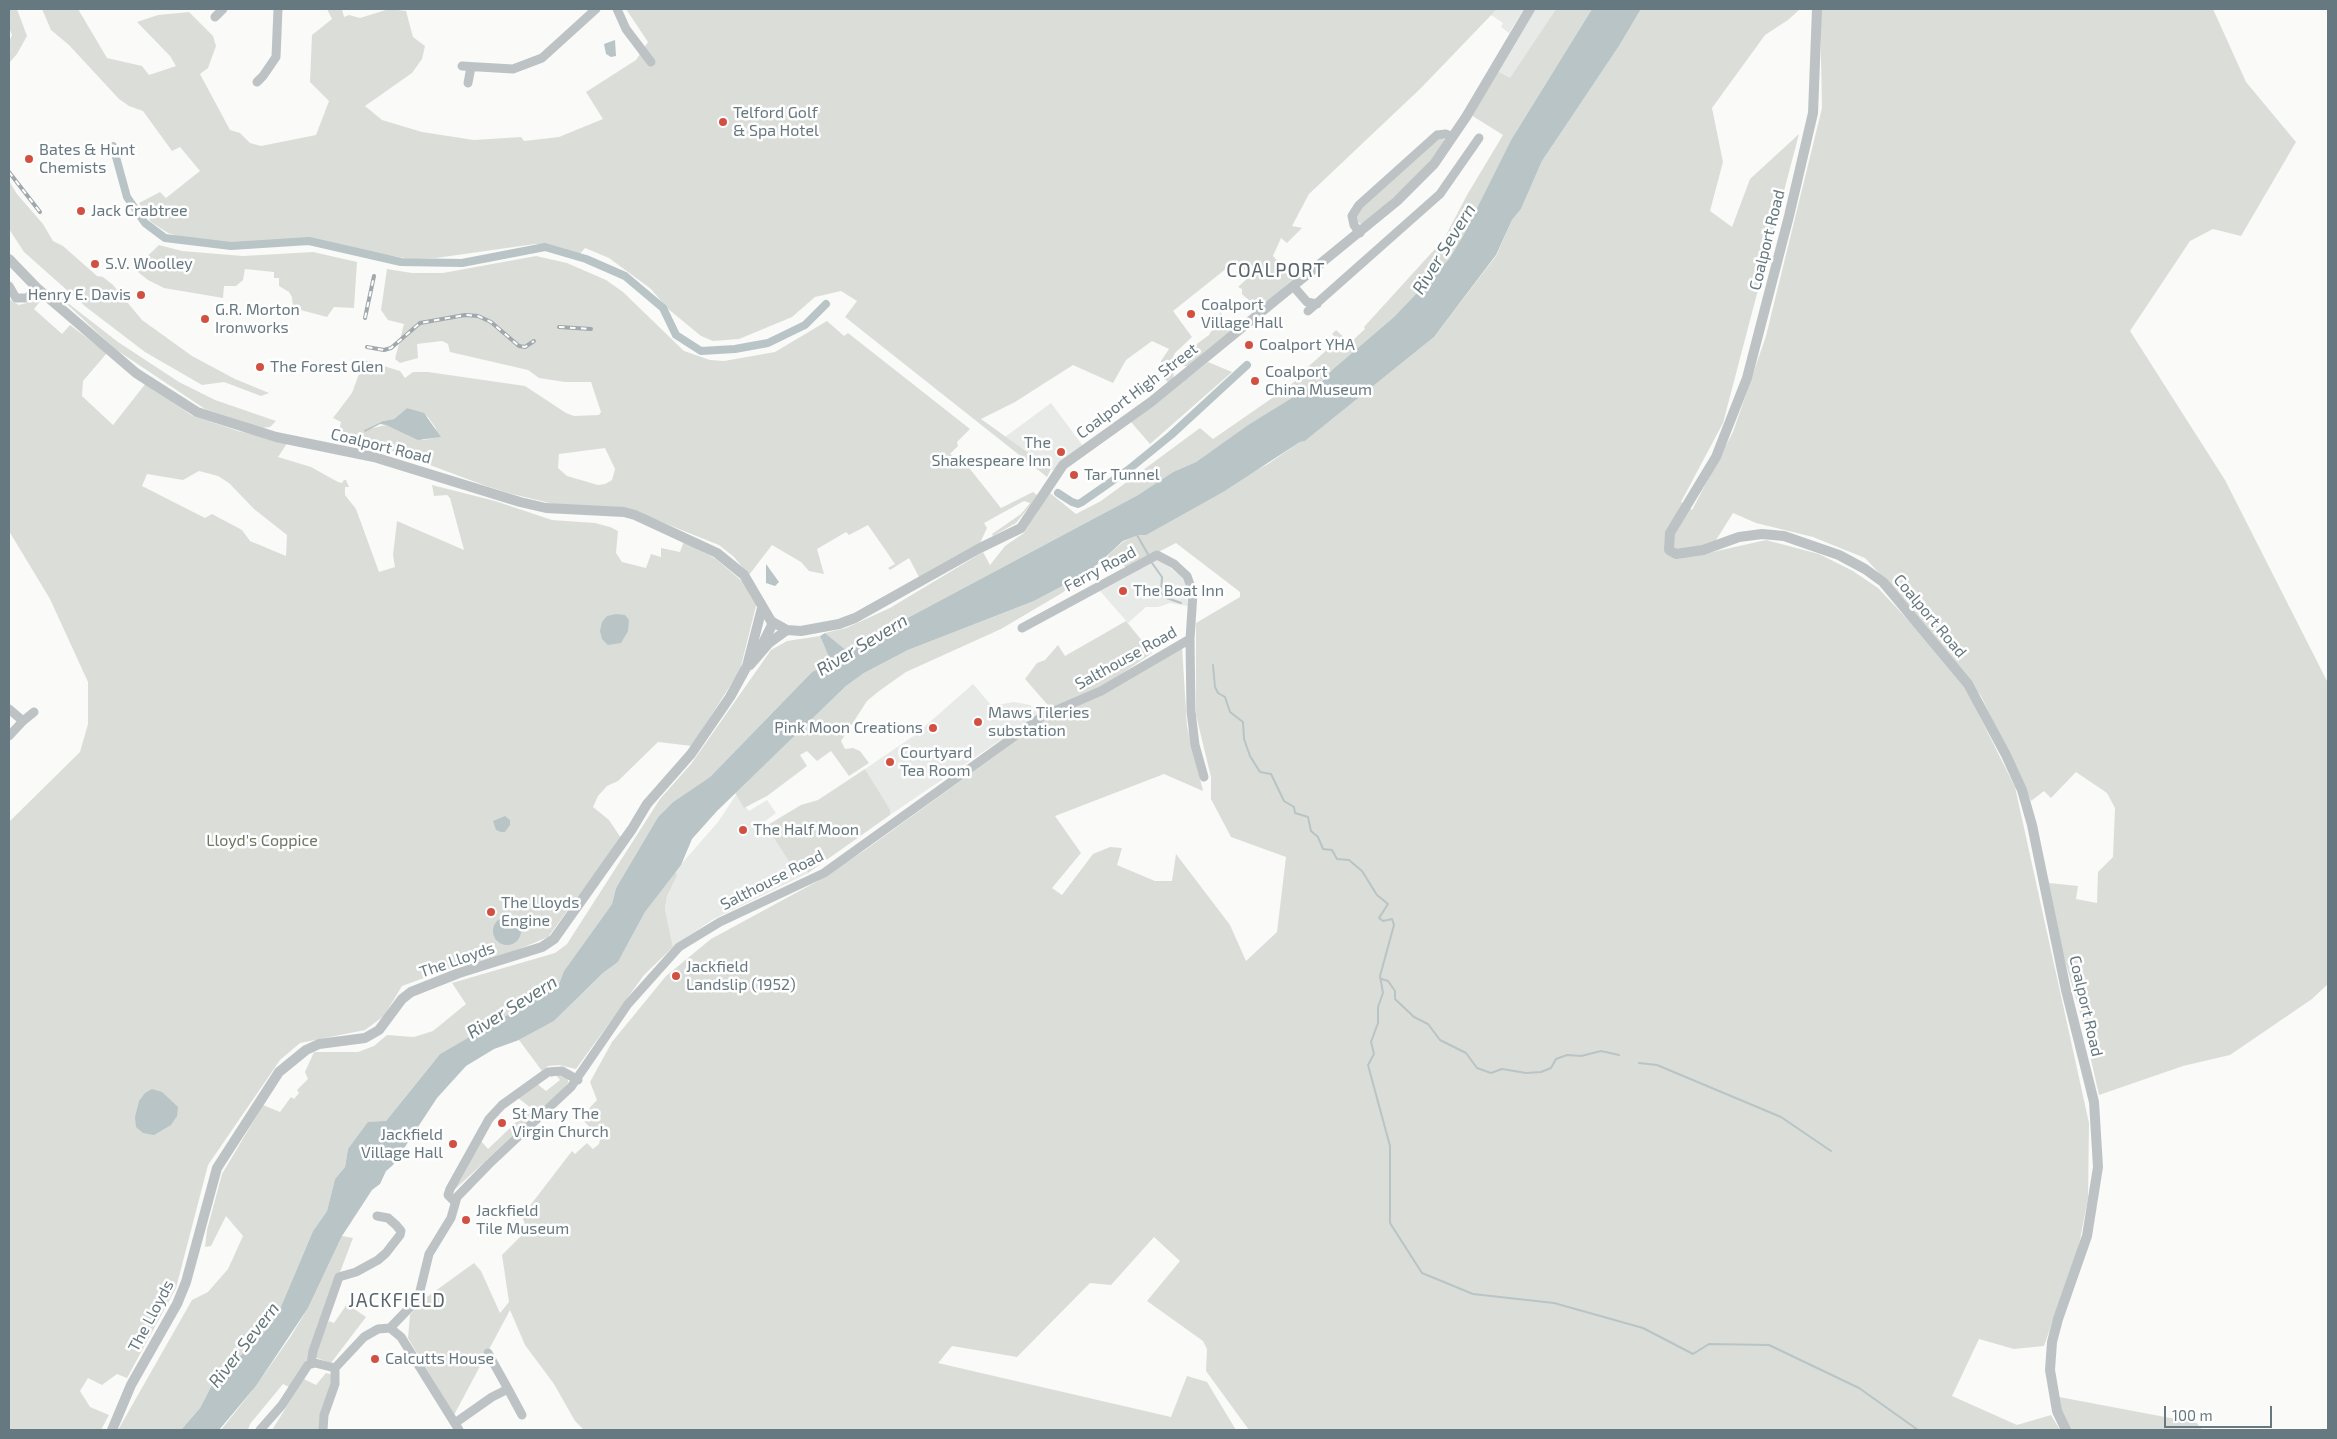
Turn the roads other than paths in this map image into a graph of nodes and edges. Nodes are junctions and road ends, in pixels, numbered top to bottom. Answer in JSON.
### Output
{"nodes":[{"id":1,"x":224,"y":9,"type":"edge"},
{"id":2,"x":278,"y":9,"type":"edge"},
{"id":3,"x":596,"y":9,"type":"edge"},
{"id":4,"x":616,"y":9,"type":"edge"},
{"id":5,"x":1530,"y":9,"type":"edge"},
{"id":6,"x":1818,"y":9,"type":"edge"},
{"id":7,"x":215,"y":17,"type":"dead end"},
{"id":8,"x":651,"y":62,"type":"dead end"},
{"id":9,"x":264,"y":80,"type":"dead end"},
{"id":10,"x":468,"y":83,"type":"dead end"},
{"id":11,"x":1452,"y":137,"type":"junction"},
{"id":12,"x":1479,"y":138,"type":"dead end"},
{"id":13,"x":1360,"y":233,"type":"junction"},
{"id":14,"x":9,"y":259,"type":"edge"},
{"id":15,"x":9,"y":286,"type":"edge"},
{"id":16,"x":38,"y":288,"type":"junction"},
{"id":17,"x":1294,"y":288,"type":"junction"},
{"id":18,"x":1317,"y":304,"type":"junction"},
{"id":19,"x":1308,"y":312,"type":"dead end"},
{"id":20,"x":762,"y":608,"type":"junction"},
{"id":21,"x":773,"y":623,"type":"junction"},
{"id":22,"x":1022,"y":628,"type":"dead end"},
{"id":23,"x":788,"y":630,"type":"junction"},
{"id":24,"x":1190,"y":639,"type":"junction"},
{"id":25,"x":758,"y":654,"type":"junction"},
{"id":26,"x":744,"y":673,"type":"junction"},
{"id":27,"x":9,"y":709,"type":"edge"},
{"id":28,"x":34,"y":712,"type":"dead end"},
{"id":29,"x":23,"y":721,"type":"junction"},
{"id":30,"x":10,"y":734,"type":"edge"},
{"id":31,"x":1204,"y":777,"type":"dead end"},
{"id":32,"x":578,"y":1080,"type":"junction"},
{"id":33,"x":451,"y":1198,"type":"junction"},
{"id":34,"x":377,"y":1216,"type":"dead end"},
{"id":35,"x":390,"y":1328,"type":"junction"},
{"id":36,"x":488,"y":1353,"type":"dead end"},
{"id":37,"x":311,"y":1363,"type":"junction"},
{"id":38,"x":335,"y":1368,"type":"junction"},
{"id":39,"x":508,"y":1389,"type":"junction"},
{"id":40,"x":522,"y":1415,"type":"dead end"},
{"id":41,"x":457,"y":1427,"type":"edge"},
{"id":42,"x":112,"y":1430,"type":"edge"},
{"id":43,"x":260,"y":1430,"type":"edge"},
{"id":44,"x":323,"y":1430,"type":"edge"},
{"id":45,"x":2066,"y":1430,"type":"edge"}],
"edges":[{"from":1,"to":7,"type":"street"},
{"from":2,"to":9,"type":"street"},
{"from":3,"to":10,"type":"street"},
{"from":4,"to":8,"type":"street"},
{"from":5,"to":11,"type":"street","name":"Coalport High Street"},
{"from":6,"to":45,"type":"street","name":"Coalport Road"},
{"from":11,"to":13,"type":"street","name":"Coalport High Street"},
{"from":11,"to":13,"type":"street"},
{"from":12,"to":18,"type":"street"},
{"from":13,"to":17,"type":"street","name":"Coalport High Street"},
{"from":14,"to":16,"type":"street","name":"Coalport Road"},
{"from":15,"to":16,"type":"street"},
{"from":16,"to":20,"type":"street","name":"Coalport Road"},
{"from":17,"to":18,"type":"street"},
{"from":17,"to":23,"type":"street","name":"Coalport High Street"},
{"from":18,"to":19,"type":"street"},
{"from":20,"to":21,"type":"street","name":"Coalport High Street"},
{"from":20,"to":26,"type":"street","name":"The Lloyds"},
{"from":21,"to":23,"type":"street","name":"Coalport High Street"},
{"from":21,"to":25,"type":"street"},
{"from":22,"to":24,"type":"street","name":"Ferry Road"},
{"from":23,"to":25,"type":"street"},
{"from":24,"to":31,"type":"street"},
{"from":24,"to":32,"type":"street","name":"Salthouse Road"},
{"from":25,"to":26,"type":"street"},
{"from":26,"to":42,"type":"street","name":"The Lloyds"},
{"from":27,"to":29,"type":"street"},
{"from":28,"to":29,"type":"street"},
{"from":29,"to":30,"type":"street"},
{"from":32,"to":33,"type":"street","name":"Salthouse Road"},
{"from":32,"to":33,"type":"street"},
{"from":33,"to":35,"type":"street"},
{"from":34,"to":37,"type":"street"},
{"from":35,"to":38,"type":"street"},
{"from":35,"to":41,"type":"street"},
{"from":36,"to":39,"type":"street"},
{"from":37,"to":38,"type":"street"},
{"from":37,"to":43,"type":"street"},
{"from":38,"to":44,"type":"street"},
{"from":39,"to":40,"type":"street"},
{"from":39,"to":41,"type":"street"}]}
